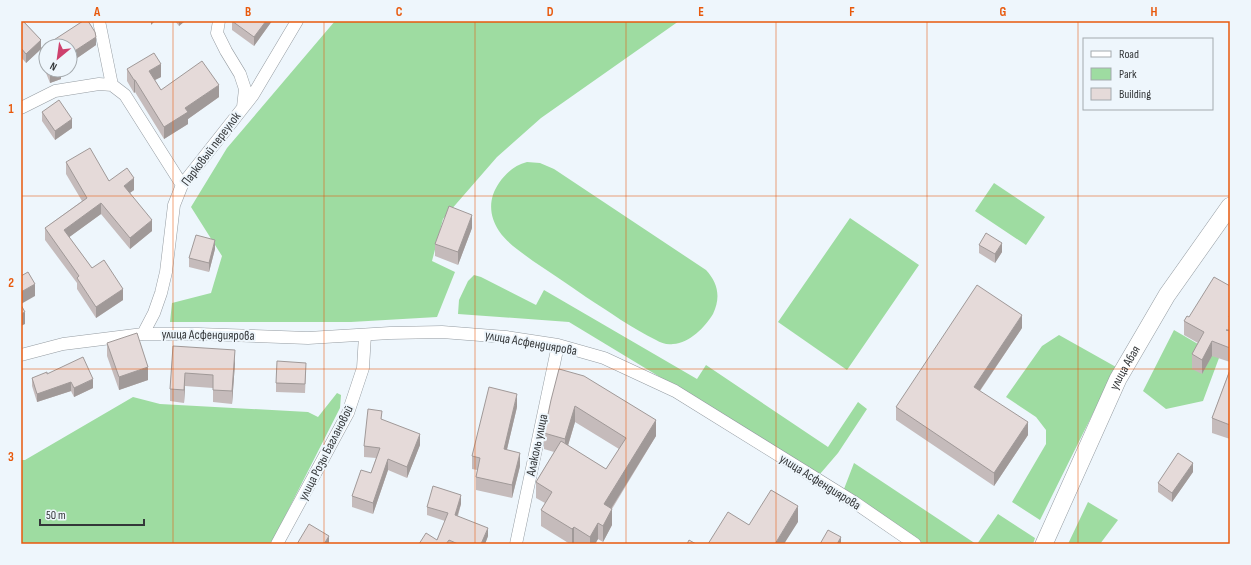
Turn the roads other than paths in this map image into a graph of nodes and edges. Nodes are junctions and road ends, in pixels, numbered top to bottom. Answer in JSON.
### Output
{"nodes":[{"id":1,"x":99,"y":21,"type":"edge"},
{"id":2,"x":219,"y":21,"type":"edge"},
{"id":3,"x":297,"y":21,"type":"edge"},
{"id":4,"x":112,"y":85,"type":"junction"},
{"id":5,"x":243,"y":107,"type":"junction"},
{"id":6,"x":21,"y":108,"type":"edge"},
{"id":7,"x":182,"y":184,"type":"junction"},
{"id":8,"x":1230,"y":206,"type":"edge"},
{"id":9,"x":142,"y":334,"type":"junction"},
{"id":10,"x":365,"y":334,"type":"junction"},
{"id":11,"x":558,"y":345,"type":"junction"},
{"id":12,"x":21,"y":355,"type":"edge"},
{"id":13,"x":277,"y":544,"type":"edge"},
{"id":14,"x":516,"y":544,"type":"edge"},
{"id":15,"x":915,"y":544,"type":"edge"},
{"id":16,"x":1044,"y":544,"type":"edge"}],
"edges":[{"from":1,"to":4,"type":"street"},
{"from":2,"to":5,"type":"street"},
{"from":3,"to":5,"type":"street","name":"Парковый переулок"},
{"from":4,"to":6,"type":"street"},
{"from":4,"to":7,"type":"street"},
{"from":5,"to":7,"type":"street","name":"Парковый переулок"},
{"from":7,"to":9,"type":"street","name":"Парковый переулок"},
{"from":8,"to":16,"type":"street","name":"улица Абая"},
{"from":9,"to":10,"type":"street","name":"улица Асфендиярова"},
{"from":9,"to":12,"type":"street","name":"улица Асфендиярова"},
{"from":10,"to":11,"type":"street","name":"улица Асфендиярова"},
{"from":10,"to":13,"type":"street","name":"улица Розы Баглановой"},
{"from":11,"to":14,"type":"street","name":"Алаколь улица"},
{"from":11,"to":15,"type":"street","name":"улица Асфендиярова"}]}
